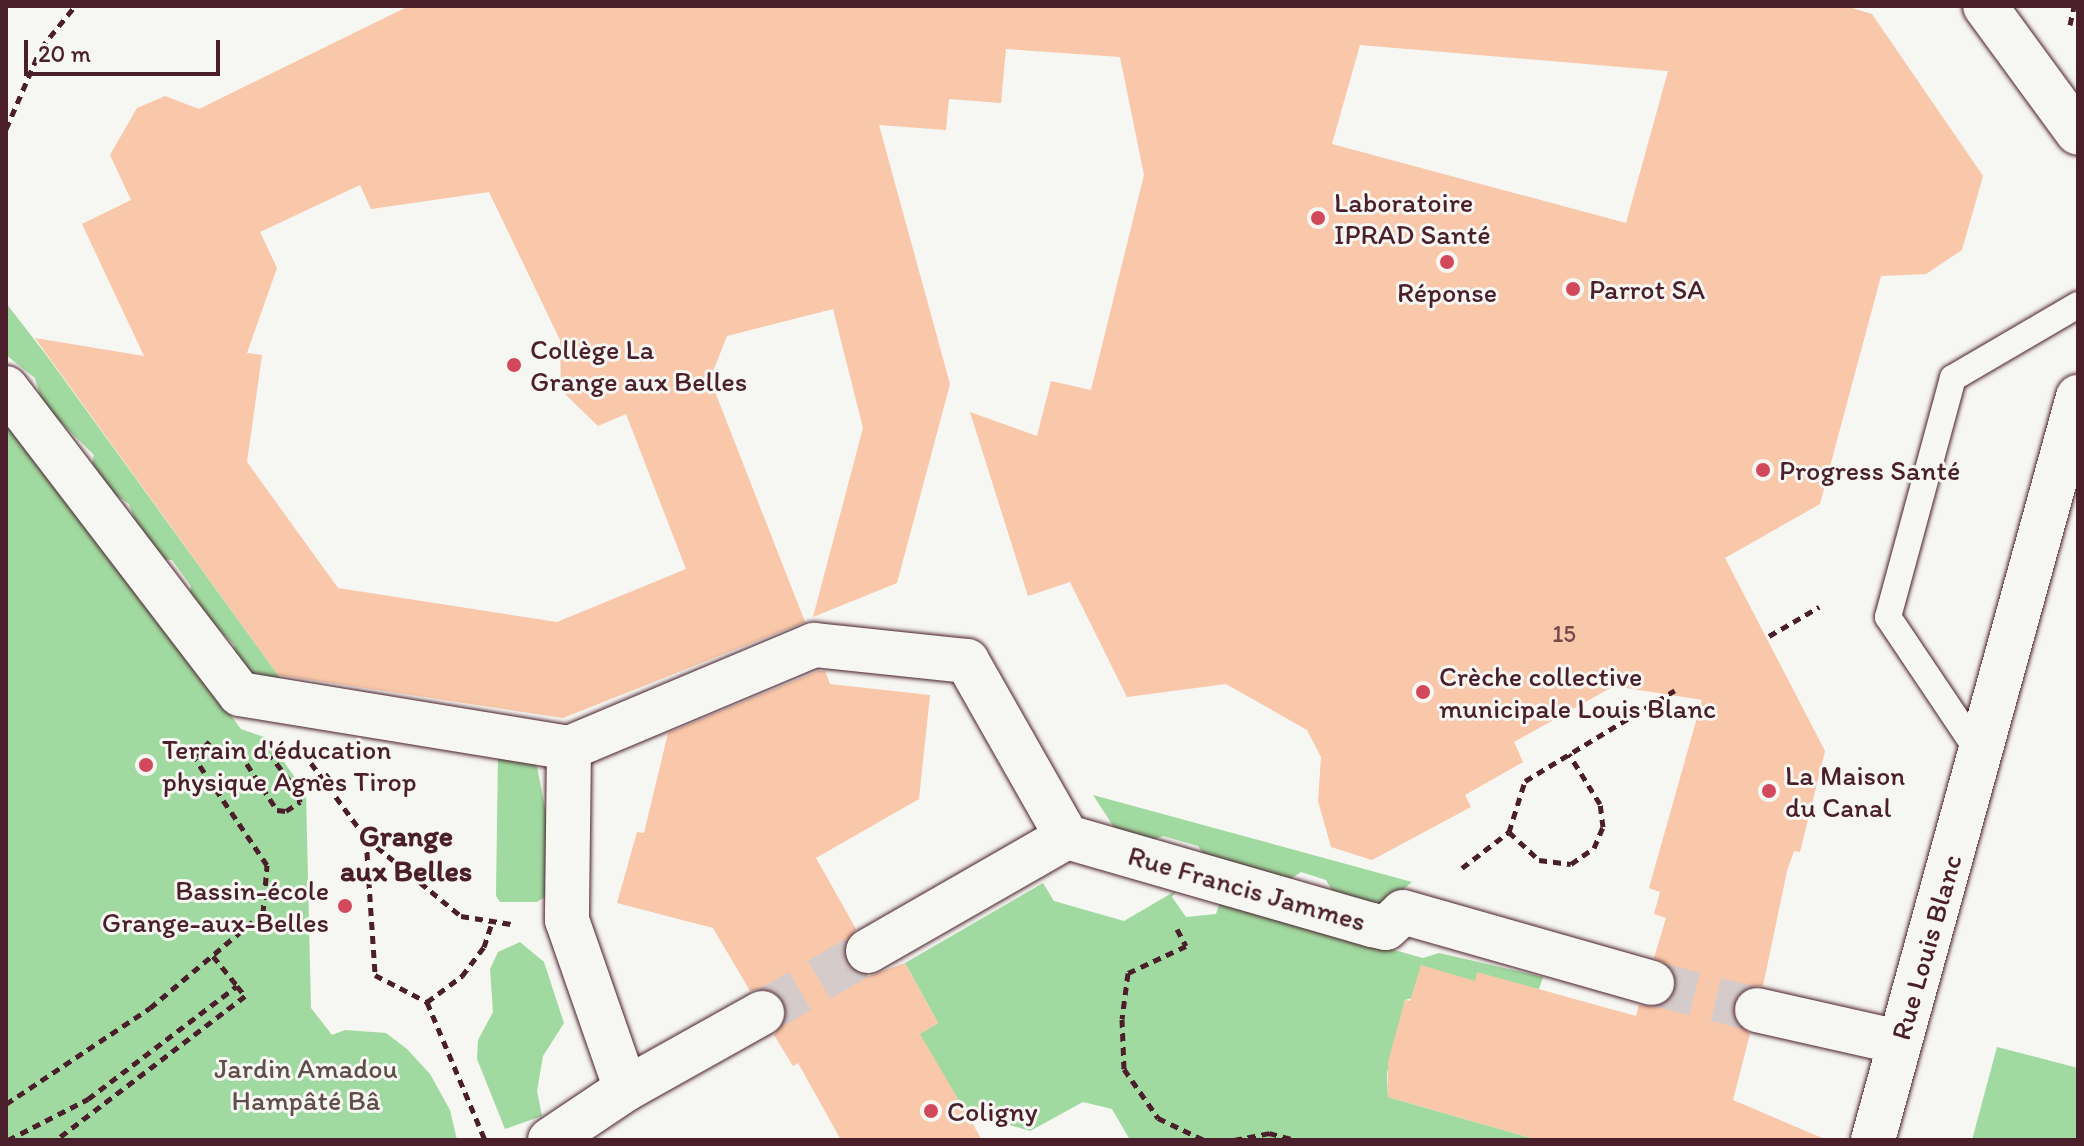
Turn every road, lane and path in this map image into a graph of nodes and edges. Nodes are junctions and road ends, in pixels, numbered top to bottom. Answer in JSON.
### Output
{"nodes":[{"id":1,"x":75,"y":6,"type":"edge"},
{"id":2,"x":1985,"y":6,"type":"edge"},
{"id":3,"x":6,"y":129,"type":"edge"},
{"id":4,"x":2078,"y":133,"type":"edge"},
{"id":5,"x":2078,"y":305,"type":"edge"},
{"id":6,"x":6,"y":388,"type":"edge"},
{"id":7,"x":2078,"y":397,"type":"edge"},
{"id":8,"x":1819,"y":607,"type":"dead end"},
{"id":9,"x":1769,"y":636,"type":"dead end"},
{"id":10,"x":1675,"y":690,"type":"dead end"},
{"id":11,"x":264,"y":698,"type":"junction"},
{"id":12,"x":212,"y":742,"type":"dead end"},
{"id":13,"x":569,"y":748,"type":"junction"},
{"id":14,"x":1569,"y":754,"type":"junction"},
{"id":15,"x":1980,"y":754,"type":"junction"},
{"id":16,"x":272,"y":757,"type":"dead end"},
{"id":17,"x":247,"y":770,"type":"dead end"},
{"id":18,"x":1509,"y":832,"type":"junction"},
{"id":19,"x":1067,"y":837,"type":"junction"},
{"id":20,"x":366,"y":838,"type":"junction"},
{"id":21,"x":1403,"y":912,"type":"junction"},
{"id":22,"x":1173,"y":923,"type":"dead end"},
{"id":23,"x":868,"y":951,"type":"tunnel mouth"},
{"id":24,"x":213,"y":956,"type":"junction"},
{"id":25,"x":1652,"y":983,"type":"tunnel mouth"},
{"id":26,"x":237,"y":986,"type":"junction"},
{"id":27,"x":427,"y":1002,"type":"junction"},
{"id":28,"x":1757,"y":1010,"type":"tunnel mouth"},
{"id":29,"x":762,"y":1013,"type":"tunnel mouth"},
{"id":30,"x":1899,"y":1042,"type":"junction"},
{"id":31,"x":626,"y":1089,"type":"junction"},
{"id":32,"x":6,"y":1104,"type":"edge"},
{"id":33,"x":1291,"y":1139,"type":"edge"},
{"id":34,"x":8,"y":1140,"type":"edge"},
{"id":35,"x":56,"y":1140,"type":"edge"},
{"id":36,"x":485,"y":1140,"type":"edge"},
{"id":37,"x":550,"y":1140,"type":"edge"},
{"id":38,"x":1204,"y":1140,"type":"edge"},
{"id":39,"x":1234,"y":1140,"type":"edge"},
{"id":40,"x":1873,"y":1140,"type":"edge"}],
"edges":[{"from":1,"to":3,"type":"path"},
{"from":2,"to":4,"type":"street"},
{"from":5,"to":15,"type":"lane"},
{"from":6,"to":11,"type":"street"},
{"from":7,"to":15,"type":"street","name":"Rue Louis Blanc"},
{"from":8,"to":9,"type":"path"},
{"from":10,"to":14,"type":"path"},
{"from":11,"to":13,"type":"street"},
{"from":11,"to":20,"type":"path"},
{"from":12,"to":24,"type":"path"},
{"from":13,"to":19,"type":"street"},
{"from":13,"to":31,"type":"street"},
{"from":14,"to":18,"type":"path"},
{"from":14,"to":18,"type":"path"},
{"from":15,"to":30,"type":"street","name":"Rue Louis Blanc"},
{"from":16,"to":17,"type":"path"},
{"from":18,"to":21,"type":"path"},
{"from":19,"to":21,"type":"street","name":"Rue Francis Jammes"},
{"from":19,"to":23,"type":"street"},
{"from":20,"to":27,"type":"path"},
{"from":20,"to":27,"type":"path"},
{"from":21,"to":25,"type":"street","name":"Rue Francis Jammes"},
{"from":22,"to":38,"type":"path"},
{"from":24,"to":26,"type":"path"},
{"from":24,"to":32,"type":"path"},
{"from":26,"to":34,"type":"path"},
{"from":26,"to":35,"type":"path"},
{"from":27,"to":36,"type":"path"},
{"from":28,"to":30,"type":"street"},
{"from":29,"to":31,"type":"street"},
{"from":30,"to":40,"type":"street","name":"Rue Louis Blanc"},
{"from":31,"to":37,"type":"street"},
{"from":33,"to":39,"type":"path"}]}
